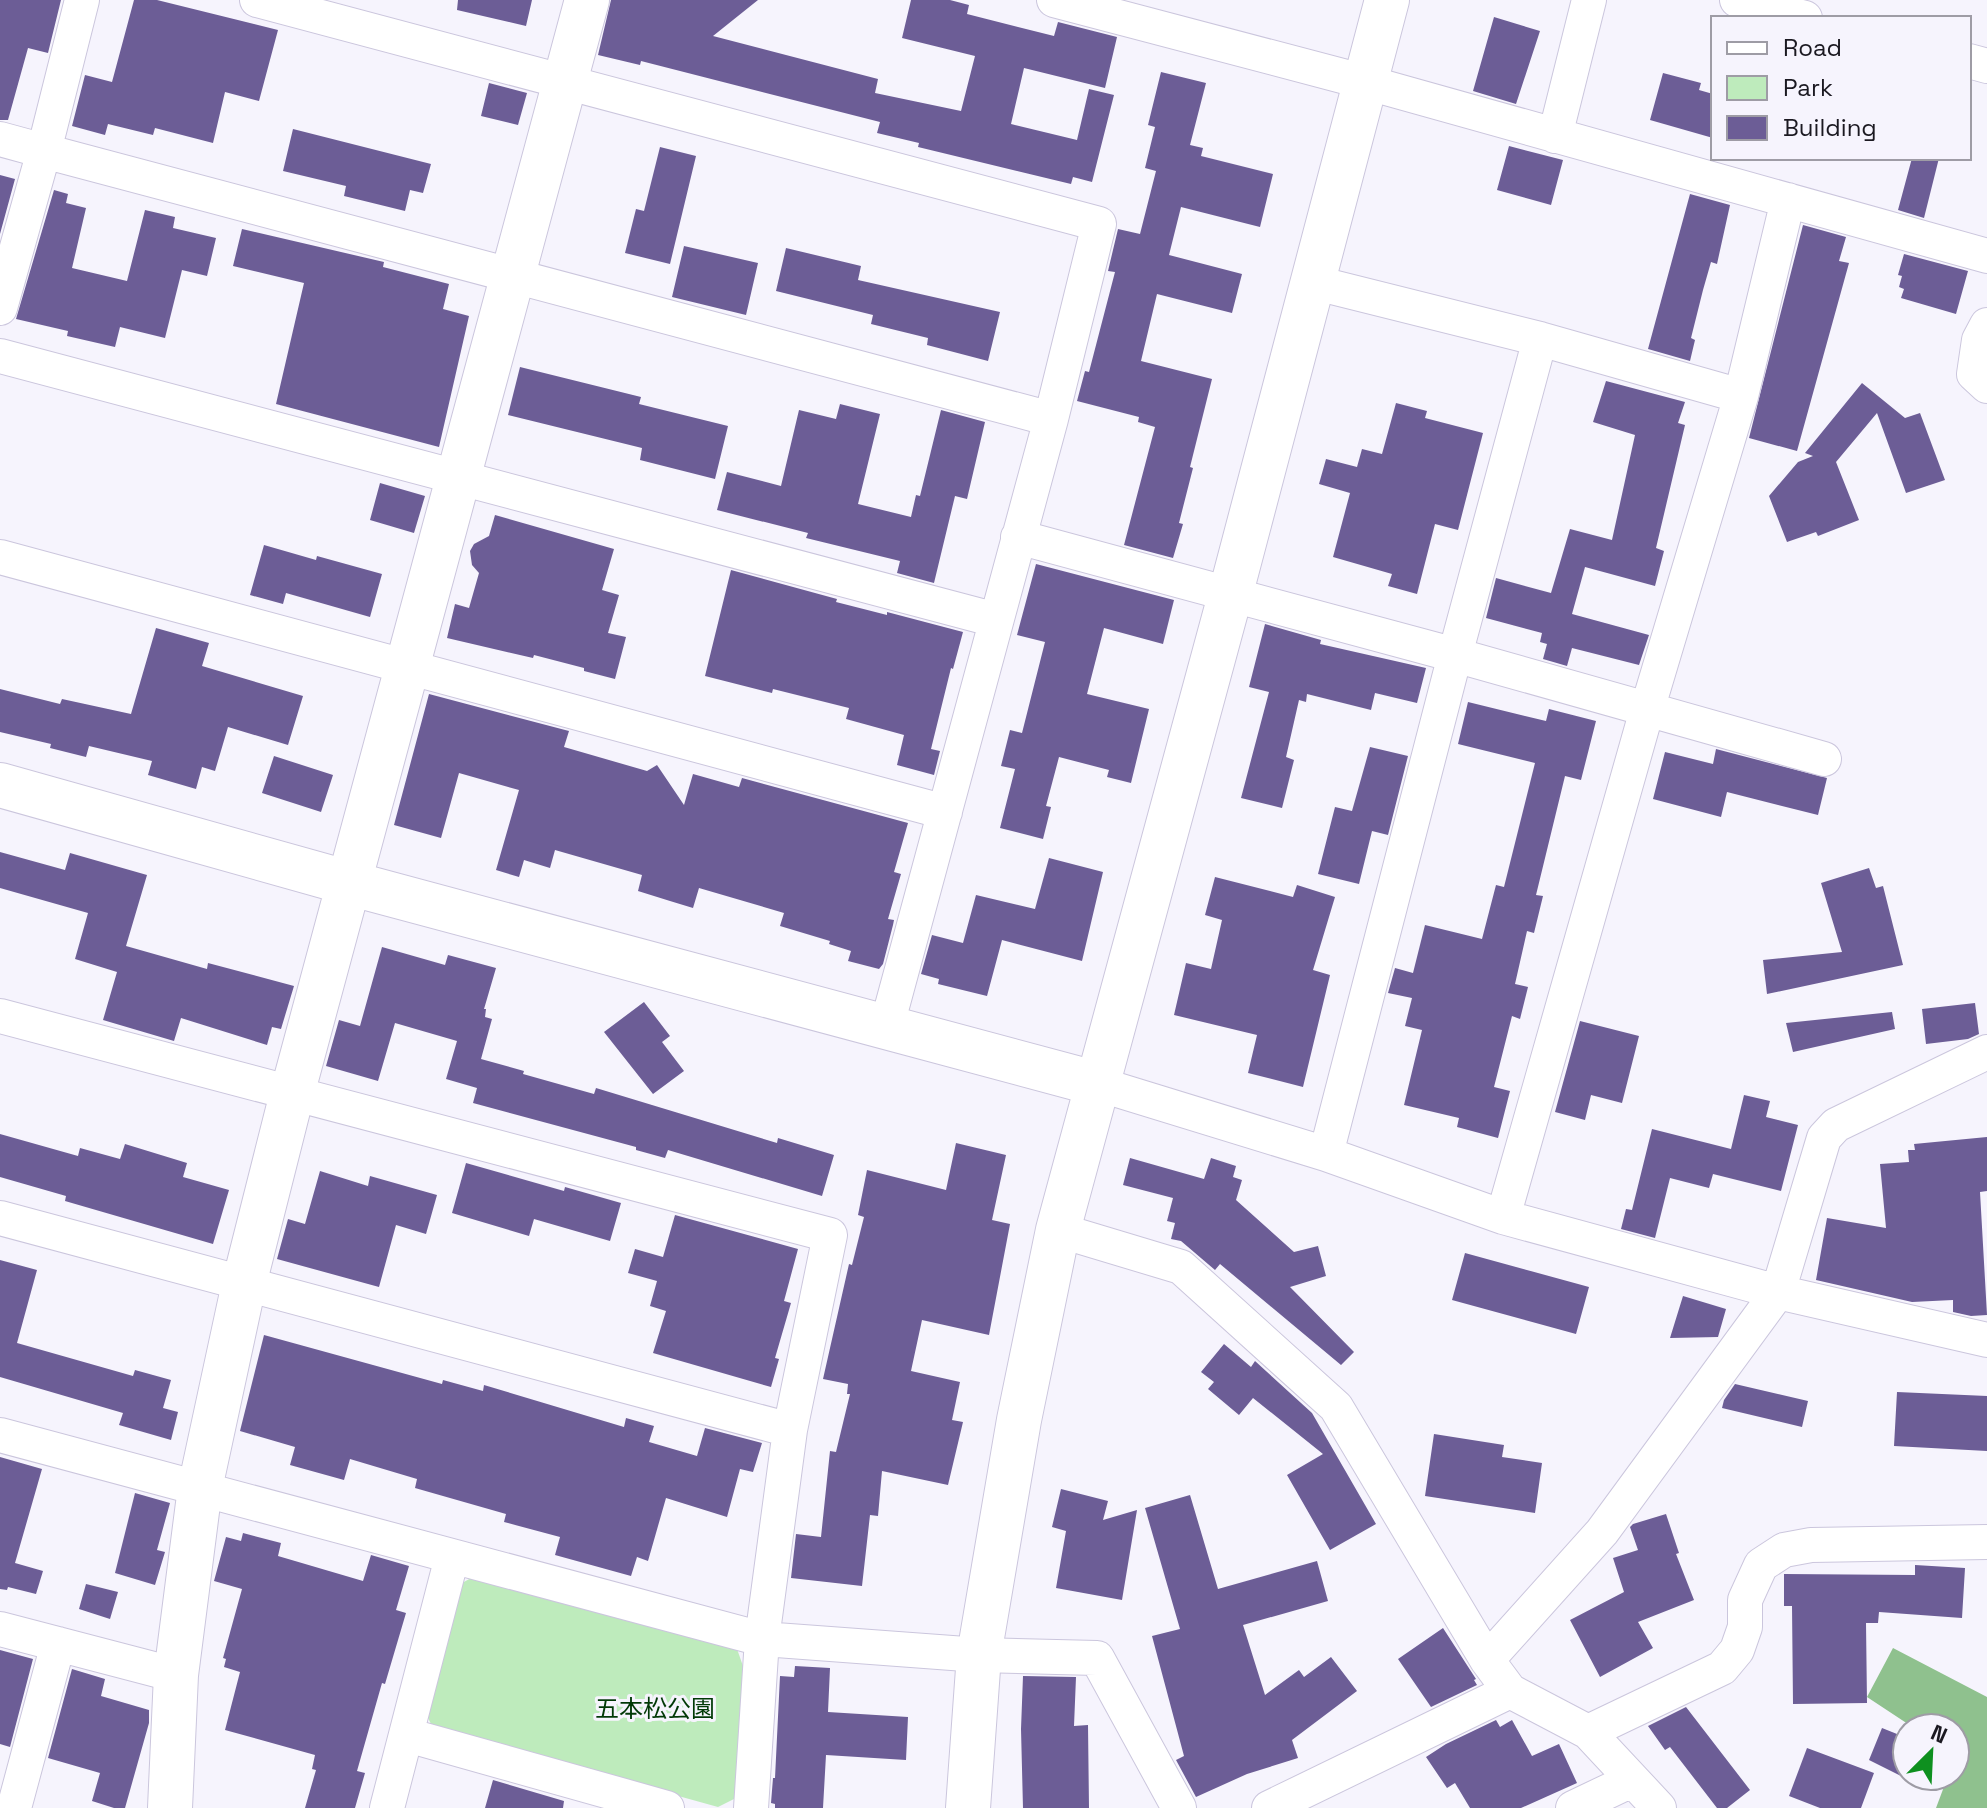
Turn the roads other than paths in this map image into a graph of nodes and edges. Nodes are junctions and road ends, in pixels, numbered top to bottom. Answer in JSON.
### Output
{"nodes":[{"id":1,"x":82,"y":0,"type":"edge"},
{"id":2,"x":257,"y":0,"type":"edge"},
{"id":3,"x":587,"y":0,"type":"edge"},
{"id":4,"x":1054,"y":0,"type":"edge"},
{"id":5,"x":1387,"y":0,"type":"edge"},
{"id":6,"x":1589,"y":0,"type":"edge"},
{"id":7,"x":1737,"y":0,"type":"edge"},
{"id":8,"x":1797,"y":16,"type":"edge"},
{"id":9,"x":565,"y":82,"type":"junction"},
{"id":10,"x":1365,"y":82,"type":"junction"},
{"id":11,"x":1555,"y":136,"type":"junction"},
{"id":12,"x":0,"y":139,"type":"edge"},
{"id":13,"x":44,"y":151,"type":"junction"},
{"id":14,"x":1788,"y":200,"type":"junction"},
{"id":15,"x":1987,"y":256,"type":"edge"},
{"id":16,"x":512,"y":276,"type":"junction"},
{"id":17,"x":1312,"y":282,"type":"junction"},
{"id":18,"x":0,"y":308,"type":"edge"},
{"id":19,"x":1987,"y":325,"type":"edge"},
{"id":20,"x":1540,"y":339,"type":"junction"},
{"id":21,"x":0,"y":356,"type":"edge"},
{"id":22,"x":1987,"y":386,"type":"edge"},
{"id":23,"x":1741,"y":396,"type":"junction"},
{"id":24,"x":1051,"y":419,"type":"junction"},
{"id":25,"x":458,"y":478,"type":"junction"},
{"id":26,"x":1018,"y":537,"type":"junction"},
{"id":27,"x":0,"y":557,"type":"edge"},
{"id":28,"x":1230,"y":596,"type":"junction"},
{"id":29,"x":996,"y":620,"type":"junction"},
{"id":30,"x":1455,"y":655,"type":"junction"},
{"id":31,"x":408,"y":666,"type":"junction"},
{"id":32,"x":1647,"y":710,"type":"junction"},
{"id":33,"x":1824,"y":759,"type":"dead end"},
{"id":34,"x":0,"y":785,"type":"edge"},
{"id":35,"x":945,"y":812,"type":"junction"},
{"id":36,"x":349,"y":883,"type":"junction"},
{"id":37,"x":0,"y":1016,"type":"edge"},
{"id":38,"x":887,"y":1025,"type":"junction"},
{"id":39,"x":1987,"y":1052,"type":"edge"},
{"id":40,"x":1098,"y":1084,"type":"junction"},
{"id":41,"x":292,"y":1094,"type":"junction"},
{"id":42,"x":1326,"y":1154,"type":"junction"},
{"id":43,"x":1503,"y":1217,"type":"junction"},
{"id":44,"x":0,"y":1218,"type":"edge"},
{"id":45,"x":1058,"y":1230,"type":"junction"},
{"id":46,"x":244,"y":1284,"type":"junction"},
{"id":47,"x":1778,"y":1292,"type":"junction"},
{"id":48,"x":1987,"y":1340,"type":"edge"},
{"id":49,"x":790,"y":1430,"type":"junction"},
{"id":50,"x":0,"y":1435,"type":"edge"},
{"id":51,"x":200,"y":1488,"type":"junction"},
{"id":52,"x":1987,"y":1542,"type":"edge"},
{"id":53,"x":452,"y":1557,"type":"junction"},
{"id":54,"x":0,"y":1629,"type":"edge"},
{"id":55,"x":762,"y":1639,"type":"junction"},
{"id":56,"x":58,"y":1644,"type":"junction"},
{"id":57,"x":979,"y":1655,"type":"junction"},
{"id":58,"x":1487,"y":1660,"type":"junction"},
{"id":59,"x":176,"y":1675,"type":"junction"},
{"id":60,"x":1510,"y":1691,"type":"junction"},
{"id":61,"x":1588,"y":1732,"type":"junction"},
{"id":62,"x":407,"y":1735,"type":"junction"},
{"id":63,"x":1632,"y":1780,"type":"junction"},
{"id":64,"x":576,"y":1796,"type":"edge"},
{"id":65,"x":14,"y":1808,"type":"edge"},
{"id":66,"x":170,"y":1808,"type":"edge"},
{"id":67,"x":387,"y":1808,"type":"edge"},
{"id":68,"x":667,"y":1808,"type":"edge"},
{"id":69,"x":751,"y":1808,"type":"edge"},
{"id":70,"x":968,"y":1808,"type":"edge"},
{"id":71,"x":1179,"y":1808,"type":"edge"},
{"id":72,"x":1269,"y":1808,"type":"edge"},
{"id":73,"x":1573,"y":1808,"type":"edge"},
{"id":74,"x":1659,"y":1808,"type":"edge"}],
"edges":[{"from":1,"to":13,"type":"street"},
{"from":2,"to":9,"type":"street"},
{"from":3,"to":9,"type":"street"},
{"from":4,"to":10,"type":"street"},
{"from":5,"to":10,"type":"street"},
{"from":6,"to":11,"type":"street"},
{"from":7,"to":8,"type":"street"},
{"from":9,"to":16,"type":"street"},
{"from":9,"to":24,"type":"street"},
{"from":10,"to":11,"type":"street"},
{"from":10,"to":17,"type":"street"},
{"from":11,"to":14,"type":"street"},
{"from":12,"to":13,"type":"street"},
{"from":13,"to":16,"type":"street"},
{"from":13,"to":18,"type":"street"},
{"from":14,"to":15,"type":"street"},
{"from":14,"to":23,"type":"street"},
{"from":16,"to":24,"type":"street"},
{"from":16,"to":25,"type":"street"},
{"from":17,"to":20,"type":"street"},
{"from":17,"to":28,"type":"street"},
{"from":19,"to":22,"type":"street"},
{"from":20,"to":23,"type":"street"},
{"from":20,"to":30,"type":"street"},
{"from":21,"to":25,"type":"street"},
{"from":23,"to":32,"type":"street"},
{"from":24,"to":26,"type":"street"},
{"from":25,"to":29,"type":"street"},
{"from":25,"to":31,"type":"street"},
{"from":26,"to":28,"type":"street"},
{"from":26,"to":29,"type":"street"},
{"from":27,"to":31,"type":"street"},
{"from":28,"to":30,"type":"street"},
{"from":28,"to":40,"type":"street"},
{"from":29,"to":35,"type":"street"},
{"from":30,"to":32,"type":"street"},
{"from":30,"to":42,"type":"street"},
{"from":31,"to":35,"type":"street"},
{"from":31,"to":36,"type":"street"},
{"from":32,"to":33,"type":"street"},
{"from":32,"to":43,"type":"street"},
{"from":34,"to":36,"type":"street"},
{"from":35,"to":38,"type":"street"},
{"from":36,"to":38,"type":"street"},
{"from":36,"to":41,"type":"street"},
{"from":37,"to":41,"type":"street"},
{"from":38,"to":40,"type":"street"},
{"from":39,"to":47,"type":"street"},
{"from":40,"to":42,"type":"street"},
{"from":40,"to":45,"type":"street"},
{"from":41,"to":46,"type":"street"},
{"from":41,"to":49,"type":"street"},
{"from":42,"to":43,"type":"street"},
{"from":43,"to":47,"type":"street"},
{"from":44,"to":46,"type":"street"},
{"from":45,"to":57,"type":"street"},
{"from":45,"to":58,"type":"street"},
{"from":46,"to":49,"type":"street"},
{"from":46,"to":51,"type":"street"},
{"from":47,"to":48,"type":"street"},
{"from":47,"to":58,"type":"street"},
{"from":49,"to":55,"type":"street"},
{"from":50,"to":51,"type":"street"},
{"from":51,"to":53,"type":"street"},
{"from":51,"to":59,"type":"street"},
{"from":52,"to":61,"type":"street"},
{"from":53,"to":55,"type":"street"},
{"from":53,"to":62,"type":"street"},
{"from":54,"to":56,"type":"street"},
{"from":55,"to":57,"type":"street"},
{"from":55,"to":69,"type":"street"},
{"from":56,"to":59,"type":"street"},
{"from":56,"to":65,"type":"street"},
{"from":57,"to":70,"type":"street"},
{"from":57,"to":71,"type":"street"},
{"from":58,"to":60,"type":"street"},
{"from":59,"to":66,"type":"street"},
{"from":60,"to":61,"type":"street"},
{"from":60,"to":72,"type":"street"},
{"from":61,"to":63,"type":"street"},
{"from":62,"to":64,"type":"street"},
{"from":62,"to":67,"type":"street"},
{"from":63,"to":73,"type":"street"},
{"from":63,"to":74,"type":"street"},
{"from":64,"to":68,"type":"street"}]}
